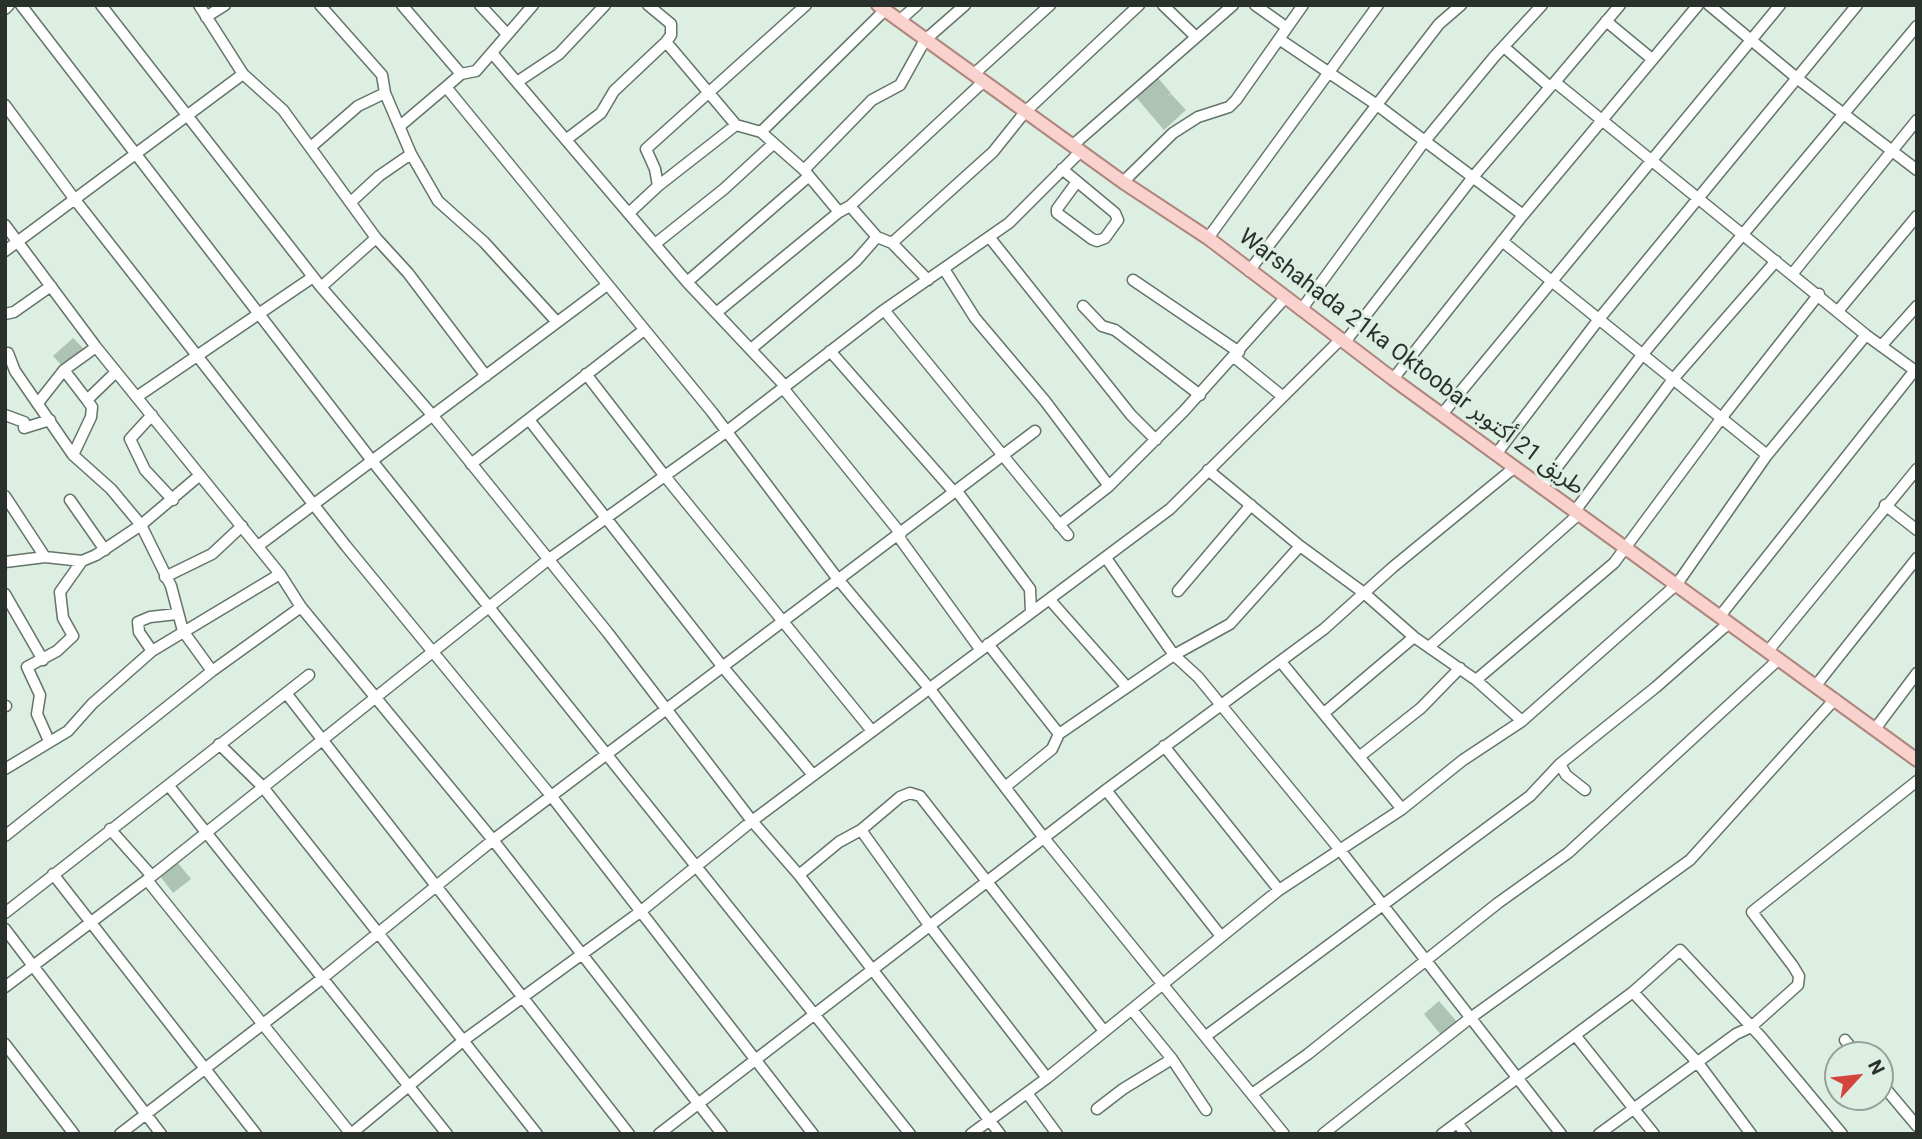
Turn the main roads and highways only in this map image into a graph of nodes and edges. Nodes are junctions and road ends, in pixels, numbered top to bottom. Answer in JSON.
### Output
{"nodes":[{"id":1,"x":882,"y":8,"type":"edge"},
{"id":2,"x":1917,"y":760,"type":"edge"}],
"edges":[{"from":1,"to":2,"type":"main road","name":"Warshahada 21ka Oktoobar طريق 21 أكتوبر"}]}
